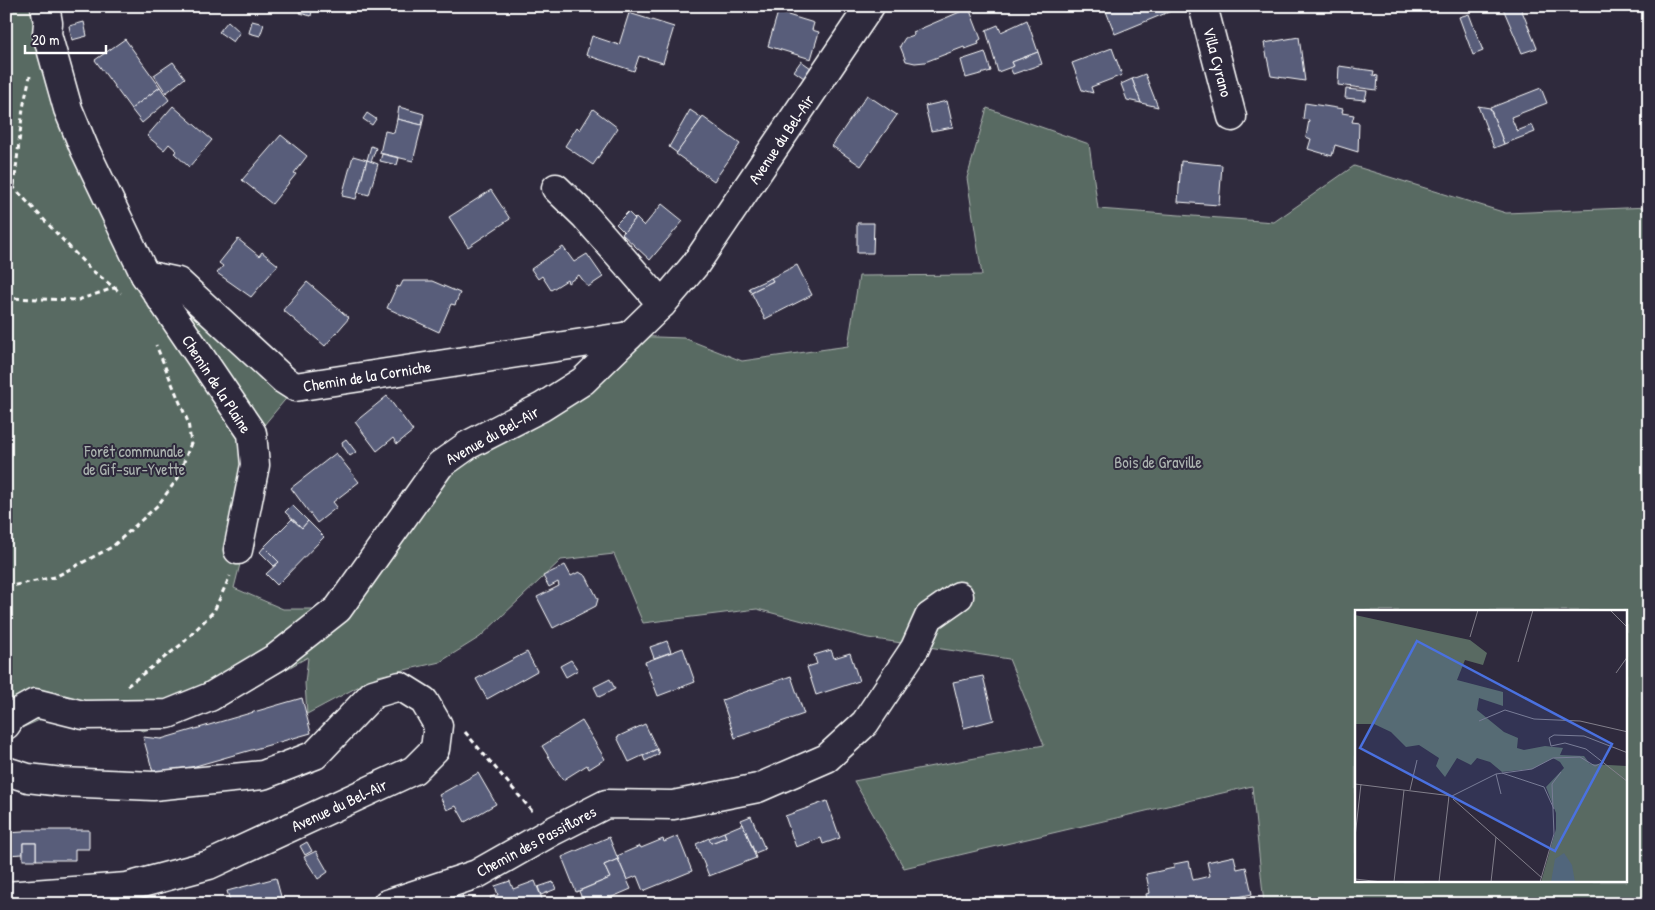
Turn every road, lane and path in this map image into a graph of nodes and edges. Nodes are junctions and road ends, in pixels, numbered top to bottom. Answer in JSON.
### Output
{"nodes":[{"id":1,"x":45,"y":6,"type":"edge"},
{"id":2,"x":870,"y":6,"type":"edge"},
{"id":3,"x":1204,"y":6,"type":"edge"},
{"id":4,"x":31,"y":72,"type":"dead end"},
{"id":5,"x":1232,"y":117,"type":"dead end"},
{"id":6,"x":6,"y":179,"type":"edge"},
{"id":7,"x":14,"y":186,"type":"junction"},
{"id":8,"x":556,"y":188,"type":"dead end"},
{"id":9,"x":145,"y":275,"type":"junction"},
{"id":10,"x":116,"y":288,"type":"junction"},
{"id":11,"x":123,"y":295,"type":"dead end"},
{"id":12,"x":6,"y":298,"type":"edge"},
{"id":13,"x":662,"y":304,"type":"junction"},
{"id":14,"x":629,"y":336,"type":"junction"},
{"id":15,"x":154,"y":341,"type":"dead end"},
{"id":16,"x":238,"y":550,"type":"joint"},
{"id":17,"x":6,"y":587,"type":"edge"},
{"id":18,"x":959,"y":596,"type":"dead end"},
{"id":19,"x":122,"y":690,"type":"dead end"},
{"id":20,"x":438,"y":725,"type":"junction"},
{"id":21,"x":6,"y":726,"type":"edge"},
{"id":22,"x":6,"y":771,"type":"edge"},
{"id":23,"x":551,"y":832,"type":"junction"},
{"id":24,"x":6,"y":896,"type":"edge"},
{"id":25,"x":388,"y":904,"type":"edge"}],
"edges":[{"from":1,"to":9,"type":"street","name":"Chemin de la Plaine"},
{"from":2,"to":13,"type":"street","name":"Avenue du Bel-Air"},
{"from":3,"to":5,"type":"street","name":"Villa Cyrano"},
{"from":4,"to":7,"type":"path"},
{"from":6,"to":7,"type":"path"},
{"from":7,"to":10,"type":"path"},
{"from":8,"to":13,"type":"street"},
{"from":9,"to":14,"type":"street","name":"Chemin de la Corniche"},
{"from":9,"to":16,"type":"street","name":"Chemin de la Plaine"},
{"from":10,"to":11,"type":"path"},
{"from":10,"to":12,"type":"path"},
{"from":13,"to":14,"type":"street","name":"Avenue du Bel-Air"},
{"from":14,"to":21,"type":"street","name":"Avenue du Bel-Air"},
{"from":15,"to":17,"type":"path"},
{"from":16,"to":19,"type":"path"},
{"from":18,"to":23,"type":"street","name":"Chemin des Passiflores"},
{"from":20,"to":22,"type":"street"},
{"from":20,"to":23,"type":"path"},
{"from":20,"to":24,"type":"street","name":"Avenue du Bel-Air"},
{"from":23,"to":25,"type":"street","name":"Chemin des Passiflores"}]}
